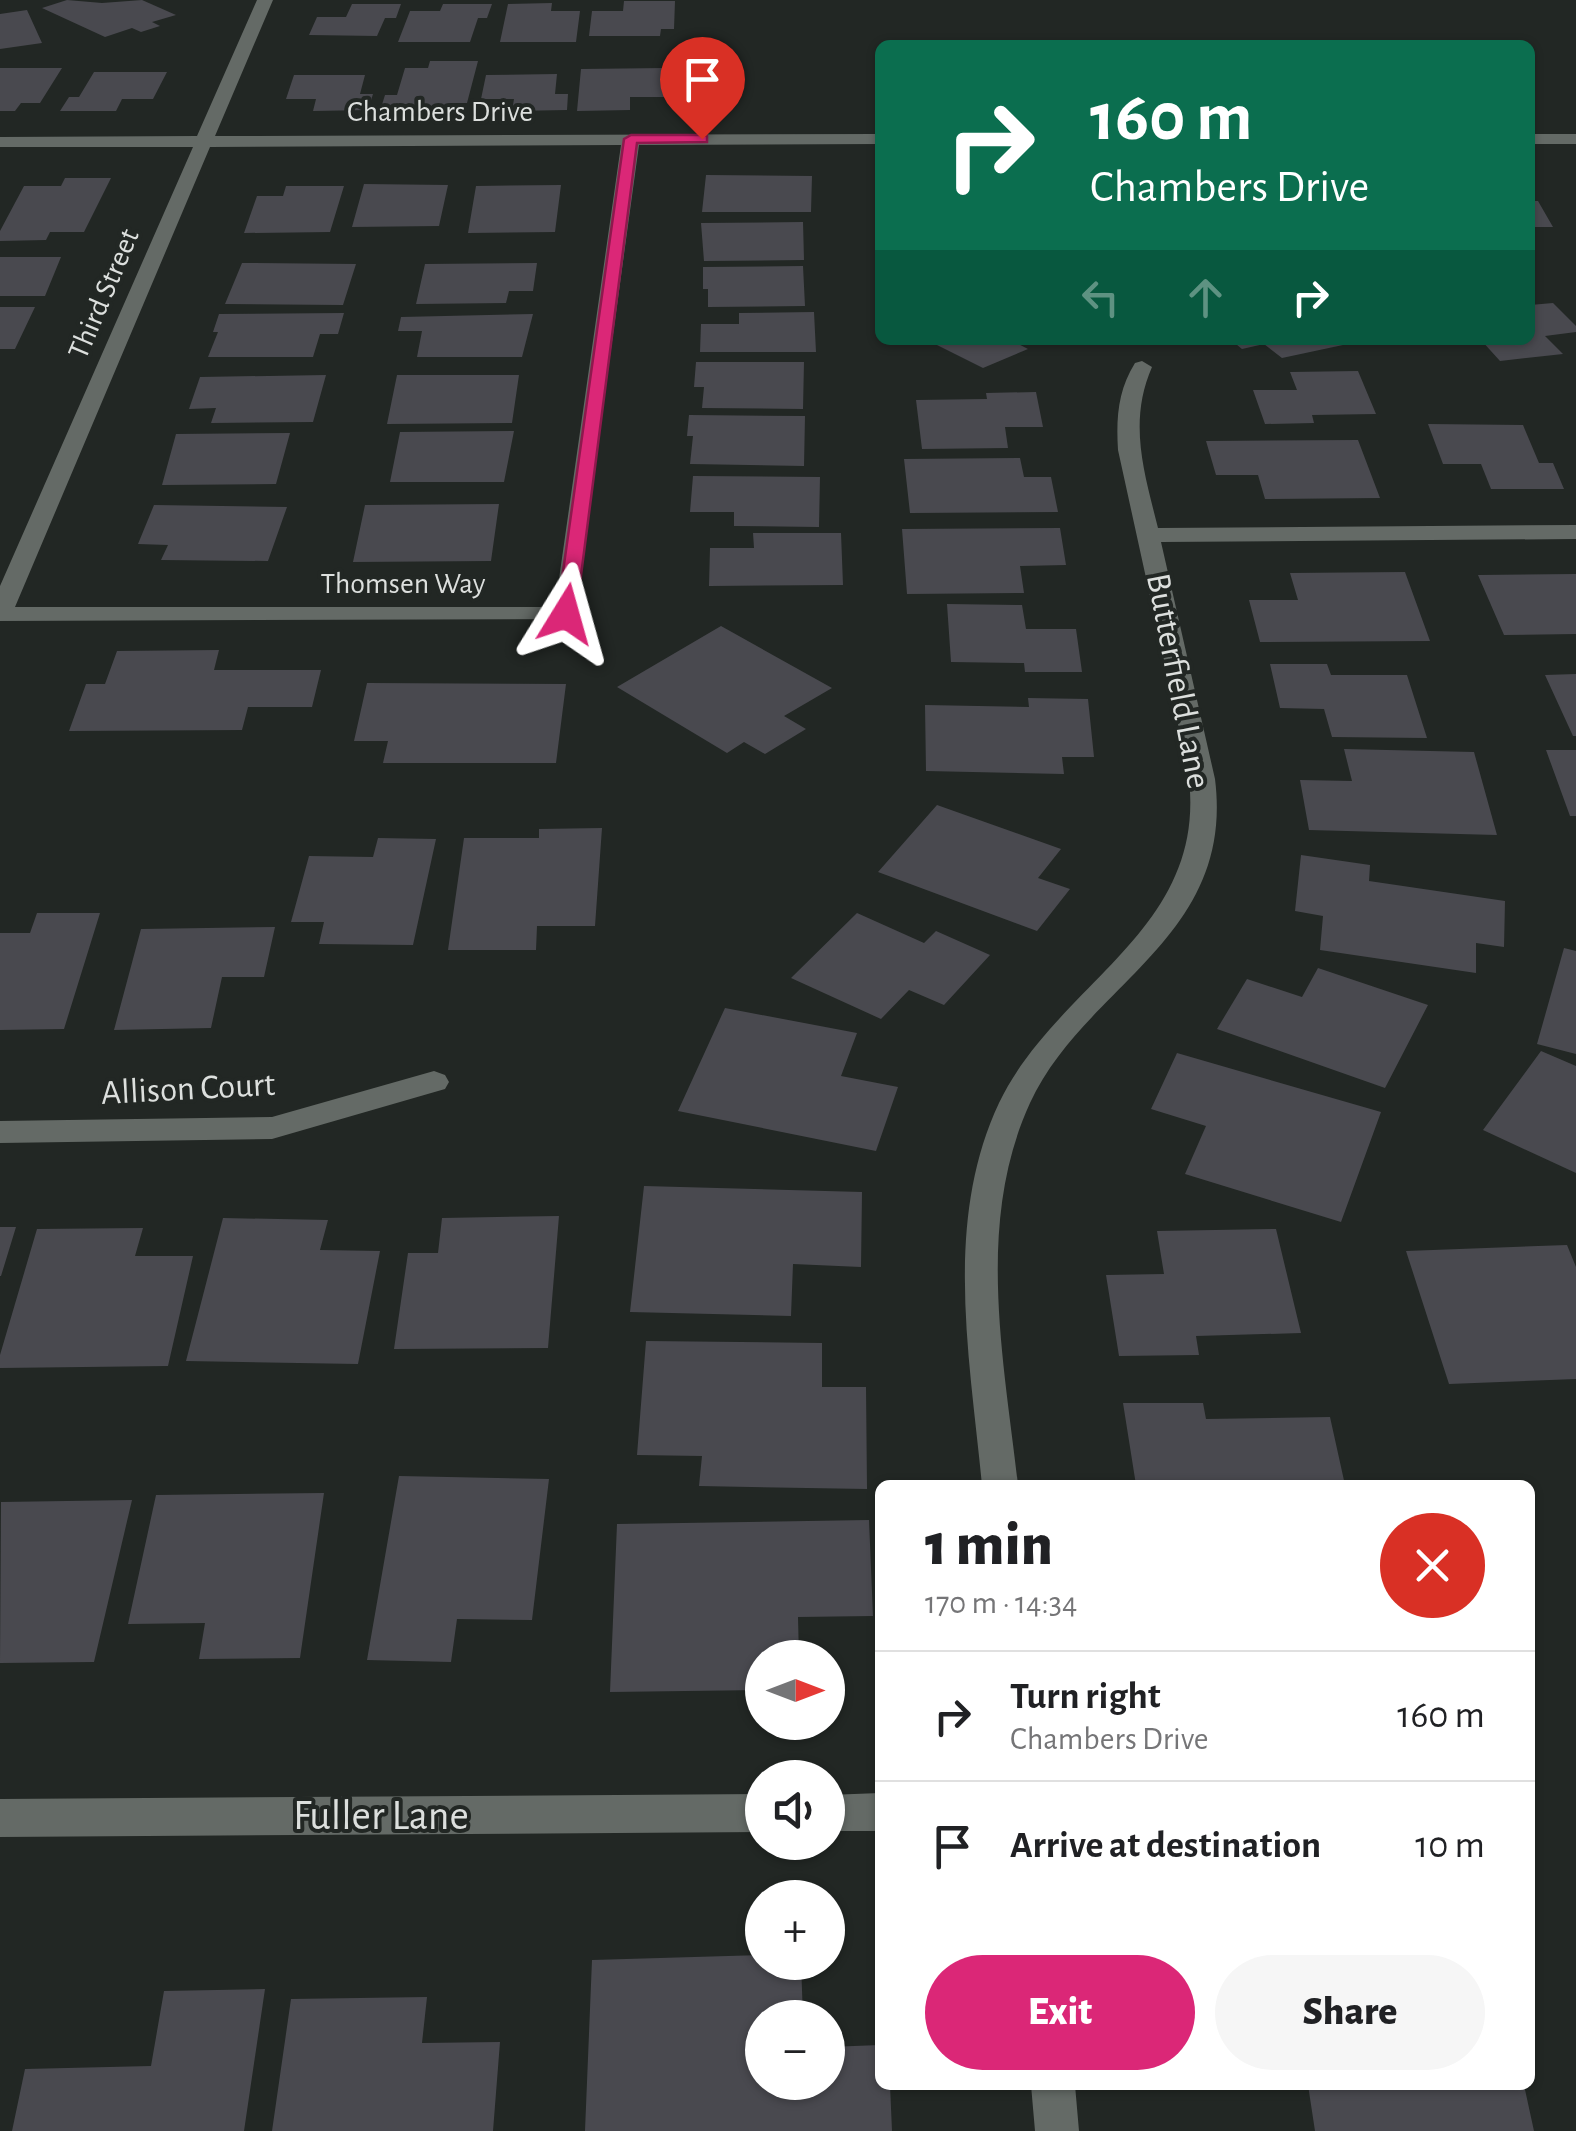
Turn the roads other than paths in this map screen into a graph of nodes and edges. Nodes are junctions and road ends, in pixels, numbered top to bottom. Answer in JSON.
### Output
{"nodes":[{"id":1,"x":265,"y":0,"type":"edge"},
{"id":2,"x":631,"y":139,"type":"junction"},
{"id":3,"x":875,"y":139,"type":"edge"},
{"id":4,"x":1535,"y":139,"type":"edge"},
{"id":5,"x":202,"y":140,"type":"junction"},
{"id":6,"x":0,"y":142,"type":"edge"},
{"id":7,"x":1574,"y":142,"type":"edge"},
{"id":8,"x":1142,"y":367,"type":"dead end"},
{"id":9,"x":1576,"y":532,"type":"edge"},
{"id":10,"x":1148,"y":535,"type":"junction"},
{"id":11,"x":0,"y":614,"type":"edge"},
{"id":12,"x":434,"y":1082,"type":"dead end"},
{"id":13,"x":0,"y":1132,"type":"edge"},
{"id":14,"x":1000,"y":1480,"type":"edge"},
{"id":15,"x":845,"y":1812,"type":"edge"},
{"id":16,"x":875,"y":1812,"type":"edge"},
{"id":17,"x":745,"y":1813,"type":"edge"},
{"id":18,"x":0,"y":1818,"type":"edge"},
{"id":19,"x":1053,"y":2090,"type":"edge"},
{"id":20,"x":1057,"y":2131,"type":"edge"}],
"edges":[{"from":1,"to":5,"type":"street","name":"Third Street"},
{"from":2,"to":3,"type":"street","name":"Chambers Drive"},
{"from":2,"to":5,"type":"street","name":"Chambers Drive"},
{"from":2,"to":11,"type":"street","name":"Thomsen Way"},
{"from":4,"to":7,"type":"street"},
{"from":5,"to":6,"type":"street","name":"Chambers Drive"},
{"from":5,"to":11,"type":"street","name":"Third Street"},
{"from":8,"to":10,"type":"street"},
{"from":9,"to":10,"type":"street","name":"Butterfield Lane"},
{"from":10,"to":14,"type":"street","name":"Butterfield Lane"},
{"from":12,"to":13,"type":"street","name":"Allison Court"},
{"from":15,"to":16,"type":"street"},
{"from":17,"to":18,"type":"street","name":"Fuller Lane"},
{"from":19,"to":20,"type":"street"}]}
